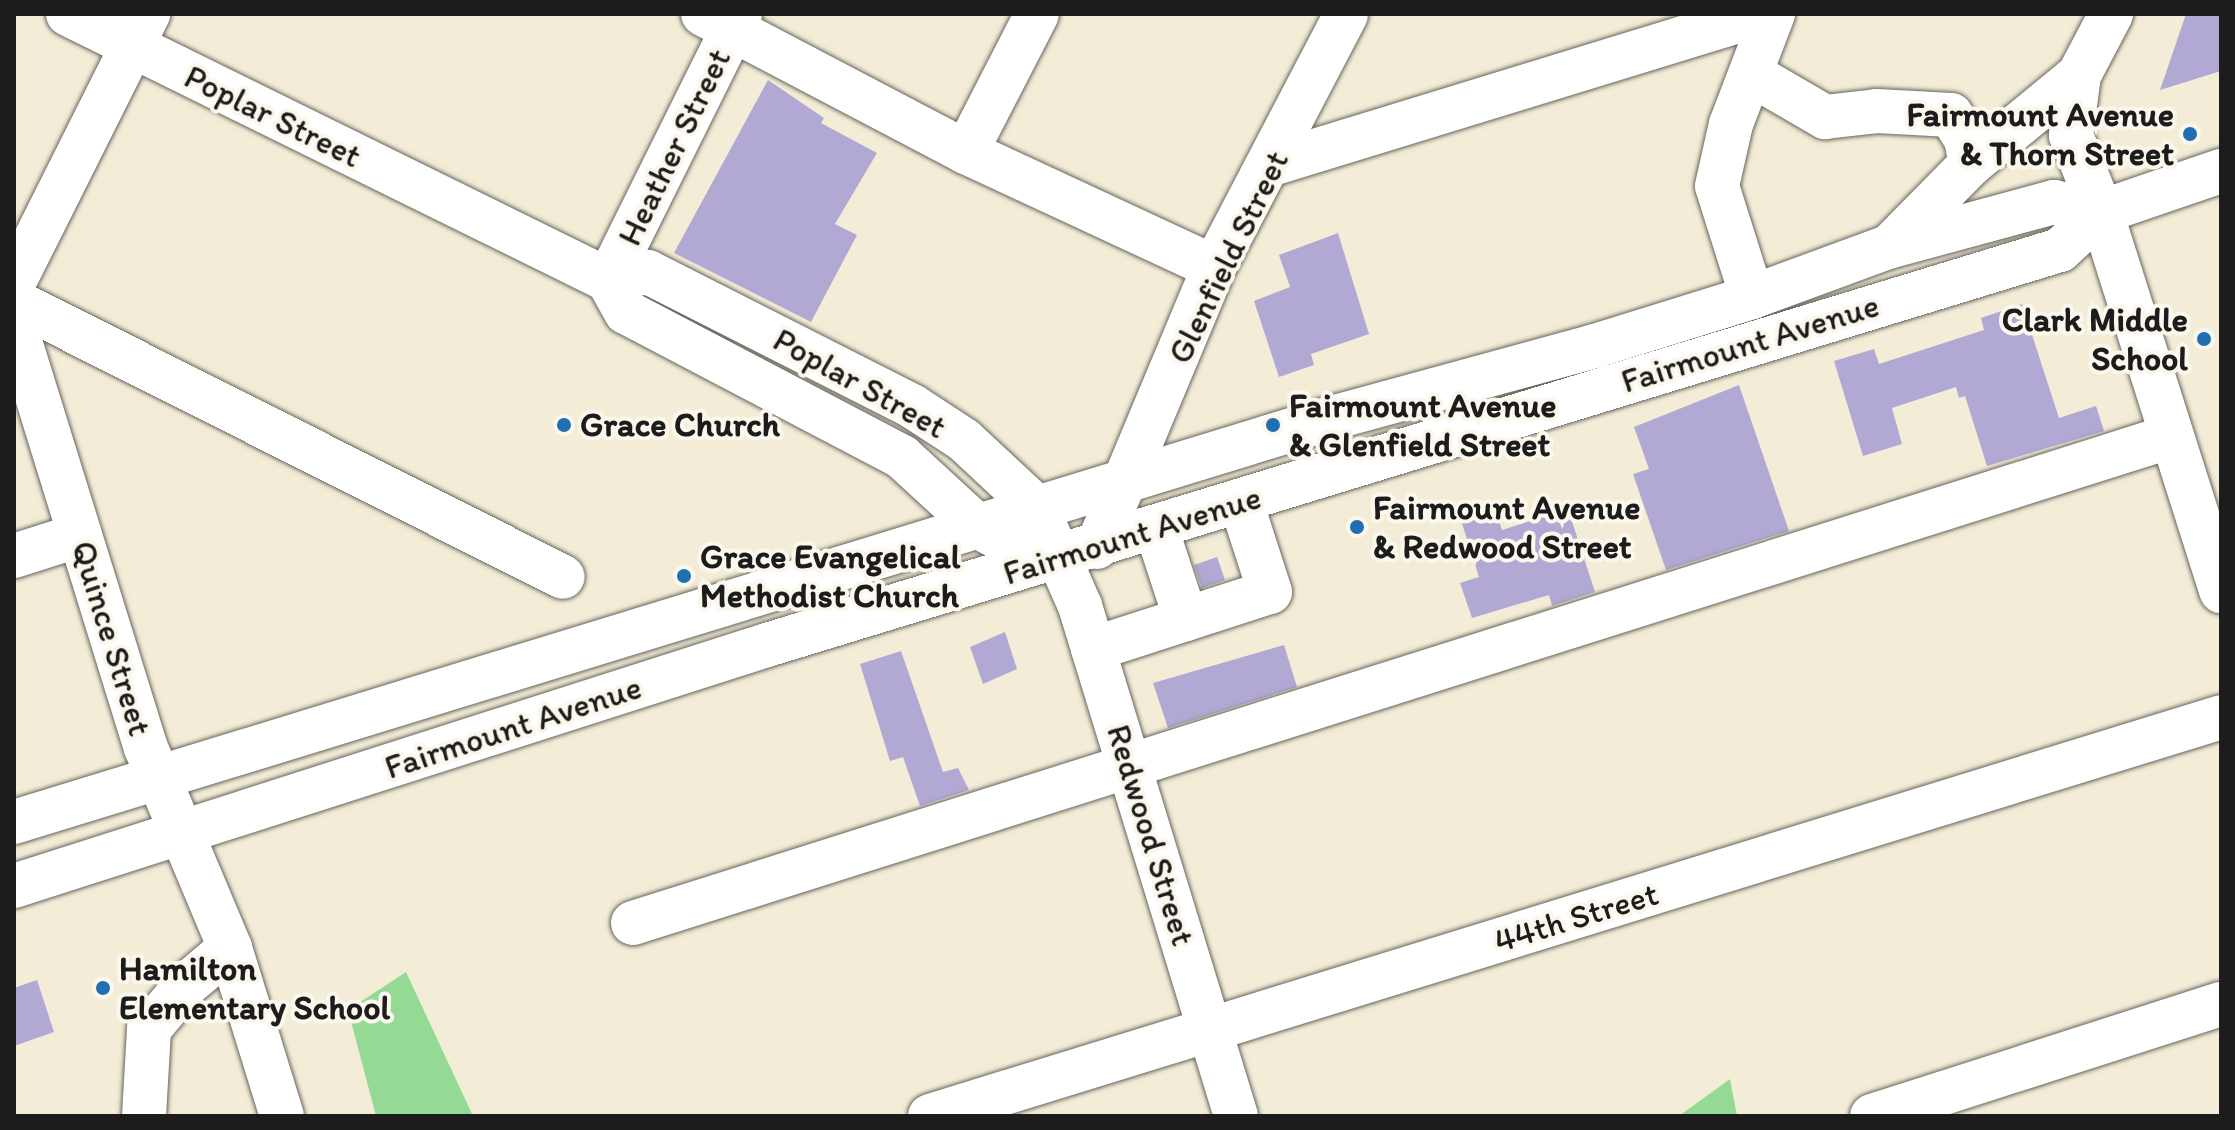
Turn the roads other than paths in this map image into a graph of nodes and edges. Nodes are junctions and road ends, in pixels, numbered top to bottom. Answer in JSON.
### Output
{"nodes":[{"id":1,"x":68,"y":14,"type":"edge"},
{"id":2,"x":1037,"y":14,"type":"edge"},
{"id":3,"x":1346,"y":14,"type":"edge"},
{"id":4,"x":1761,"y":14,"type":"edge"},
{"id":5,"x":1773,"y":14,"type":"edge"},
{"id":6,"x":2111,"y":14,"type":"edge"},
{"id":7,"x":726,"y":19,"type":"edge"},
{"id":8,"x":140,"y":30,"type":"edge"},
{"id":9,"x":1751,"y":74,"type":"junction"},
{"id":10,"x":2079,"y":75,"type":"junction"},
{"id":11,"x":966,"y":152,"type":"junction"},
{"id":12,"x":1272,"y":164,"type":"junction"},
{"id":13,"x":1971,"y":164,"type":"junction"},
{"id":14,"x":2221,"y":171,"type":"edge"},
{"id":15,"x":2101,"y":212,"type":"junction"},
{"id":16,"x":1888,"y":247,"type":"junction"},
{"id":17,"x":1214,"y":267,"type":"junction"},
{"id":18,"x":608,"y":280,"type":"junction"},
{"id":19,"x":14,"y":282,"type":"edge"},
{"id":20,"x":1752,"y":297,"type":"junction"},
{"id":21,"x":14,"y":301,"type":"edge"},
{"id":22,"x":14,"y":322,"type":"edge"},
{"id":23,"x":2172,"y":436,"type":"junction"},
{"id":24,"x":1125,"y":485,"type":"junction"},
{"id":25,"x":1241,"y":502,"type":"junction"},
{"id":26,"x":1037,"y":508,"type":"junction"},
{"id":27,"x":977,"y":526,"type":"junction"},
{"id":28,"x":1156,"y":528,"type":"junction"},
{"id":29,"x":80,"y":535,"type":"junction"},
{"id":30,"x":1097,"y":547,"type":"junction"},
{"id":31,"x":14,"y":556,"type":"edge"},
{"id":32,"x":1056,"y":558,"type":"junction"},
{"id":33,"x":563,"y":577,"type":"dead end"},
{"id":34,"x":2221,"y":591,"type":"edge"},
{"id":35,"x":1186,"y":619,"type":"junction"},
{"id":36,"x":1093,"y":649,"type":"junction"},
{"id":37,"x":2221,"y":717,"type":"edge"},
{"id":38,"x":1129,"y":764,"type":"junction"},
{"id":39,"x":158,"y":777,"type":"junction"},
{"id":40,"x":14,"y":822,"type":"edge"},
{"id":41,"x":179,"y":835,"type":"junction"},
{"id":42,"x":14,"y":886,"type":"edge"},
{"id":43,"x":633,"y":923,"type":"dead end"},
{"id":44,"x":230,"y":948,"type":"junction"},
{"id":45,"x":2221,"y":1004,"type":"edge"},
{"id":46,"x":1210,"y":1030,"type":"junction"},
{"id":47,"x":144,"y":1116,"type":"edge"},
{"id":48,"x":282,"y":1116,"type":"edge"},
{"id":49,"x":930,"y":1116,"type":"edge"},
{"id":50,"x":1236,"y":1116,"type":"edge"},
{"id":51,"x":1872,"y":1116,"type":"edge"}],
"edges":[{"from":1,"to":8,"type":"street","name":"Poplar Street"},
{"from":2,"to":11,"type":"street"},
{"from":3,"to":12,"type":"street","name":"Glenfield Street"},
{"from":4,"to":12,"type":"street"},
{"from":5,"to":9,"type":"street"},
{"from":6,"to":10,"type":"street"},
{"from":7,"to":11,"type":"street"},
{"from":7,"to":18,"type":"street","name":"Heather Street"},
{"from":8,"to":18,"type":"street","name":"Poplar Street"},
{"from":8,"to":19,"type":"street"},
{"from":9,"to":13,"type":"street"},
{"from":9,"to":20,"type":"street"},
{"from":10,"to":13,"type":"street"},
{"from":10,"to":15,"type":"street"},
{"from":11,"to":17,"type":"street"},
{"from":12,"to":17,"type":"street","name":"Glenfield Street"},
{"from":13,"to":16,"type":"street"},
{"from":14,"to":15,"type":"street","name":"Fairmount Avenue"},
{"from":15,"to":16,"type":"street","name":"Fairmount Avenue"},
{"from":15,"to":23,"type":"street"},
{"from":15,"to":25,"type":"street","name":"Fairmount Avenue"},
{"from":16,"to":20,"type":"street","name":"Fairmount Avenue"},
{"from":17,"to":24,"type":"street","name":"Glenfield Street"},
{"from":18,"to":26,"type":"street","name":"Poplar Street"},
{"from":18,"to":27,"type":"street","name":"Poplar Street"},
{"from":20,"to":24,"type":"street","name":"Fairmount Avenue"},
{"from":21,"to":33,"type":"street"},
{"from":22,"to":29,"type":"street","name":"Quince Street"},
{"from":23,"to":34,"type":"street"},
{"from":23,"to":38,"type":"street"},
{"from":24,"to":26,"type":"street","name":"Fairmount Avenue"},
{"from":24,"to":30,"type":"street","name":"Glenfield Street"},
{"from":25,"to":28,"type":"street","name":"Fairmount Avenue"},
{"from":25,"to":35,"type":"street"},
{"from":26,"to":27,"type":"street","name":"Fairmount Avenue"},
{"from":26,"to":32,"type":"street","name":"Poplar Street"},
{"from":27,"to":32,"type":"street","name":"Poplar Street"},
{"from":27,"to":39,"type":"street","name":"Fairmount Avenue"},
{"from":28,"to":30,"type":"street","name":"Fairmount Avenue"},
{"from":28,"to":35,"type":"street"},
{"from":29,"to":31,"type":"street"},
{"from":29,"to":39,"type":"street","name":"Quince Street"},
{"from":30,"to":32,"type":"street","name":"Fairmount Avenue"},
{"from":32,"to":36,"type":"street","name":"Redwood Street"},
{"from":32,"to":41,"type":"street","name":"Fairmount Avenue"},
{"from":35,"to":36,"type":"street"},
{"from":36,"to":38,"type":"street","name":"Redwood Street"},
{"from":37,"to":46,"type":"street","name":"44th Street"},
{"from":38,"to":43,"type":"street"},
{"from":38,"to":46,"type":"street","name":"Redwood Street"},
{"from":39,"to":40,"type":"street","name":"Fairmount Avenue"},
{"from":39,"to":41,"type":"street","name":"Quince Street"},
{"from":41,"to":42,"type":"street","name":"Fairmount Avenue"},
{"from":41,"to":44,"type":"street","name":"Quince Street"},
{"from":44,"to":47,"type":"street"},
{"from":44,"to":48,"type":"street","name":"Quince Street"},
{"from":45,"to":51,"type":"street"},
{"from":46,"to":49,"type":"street","name":"44th Street"},
{"from":46,"to":50,"type":"street","name":"Redwood Street"}]}
